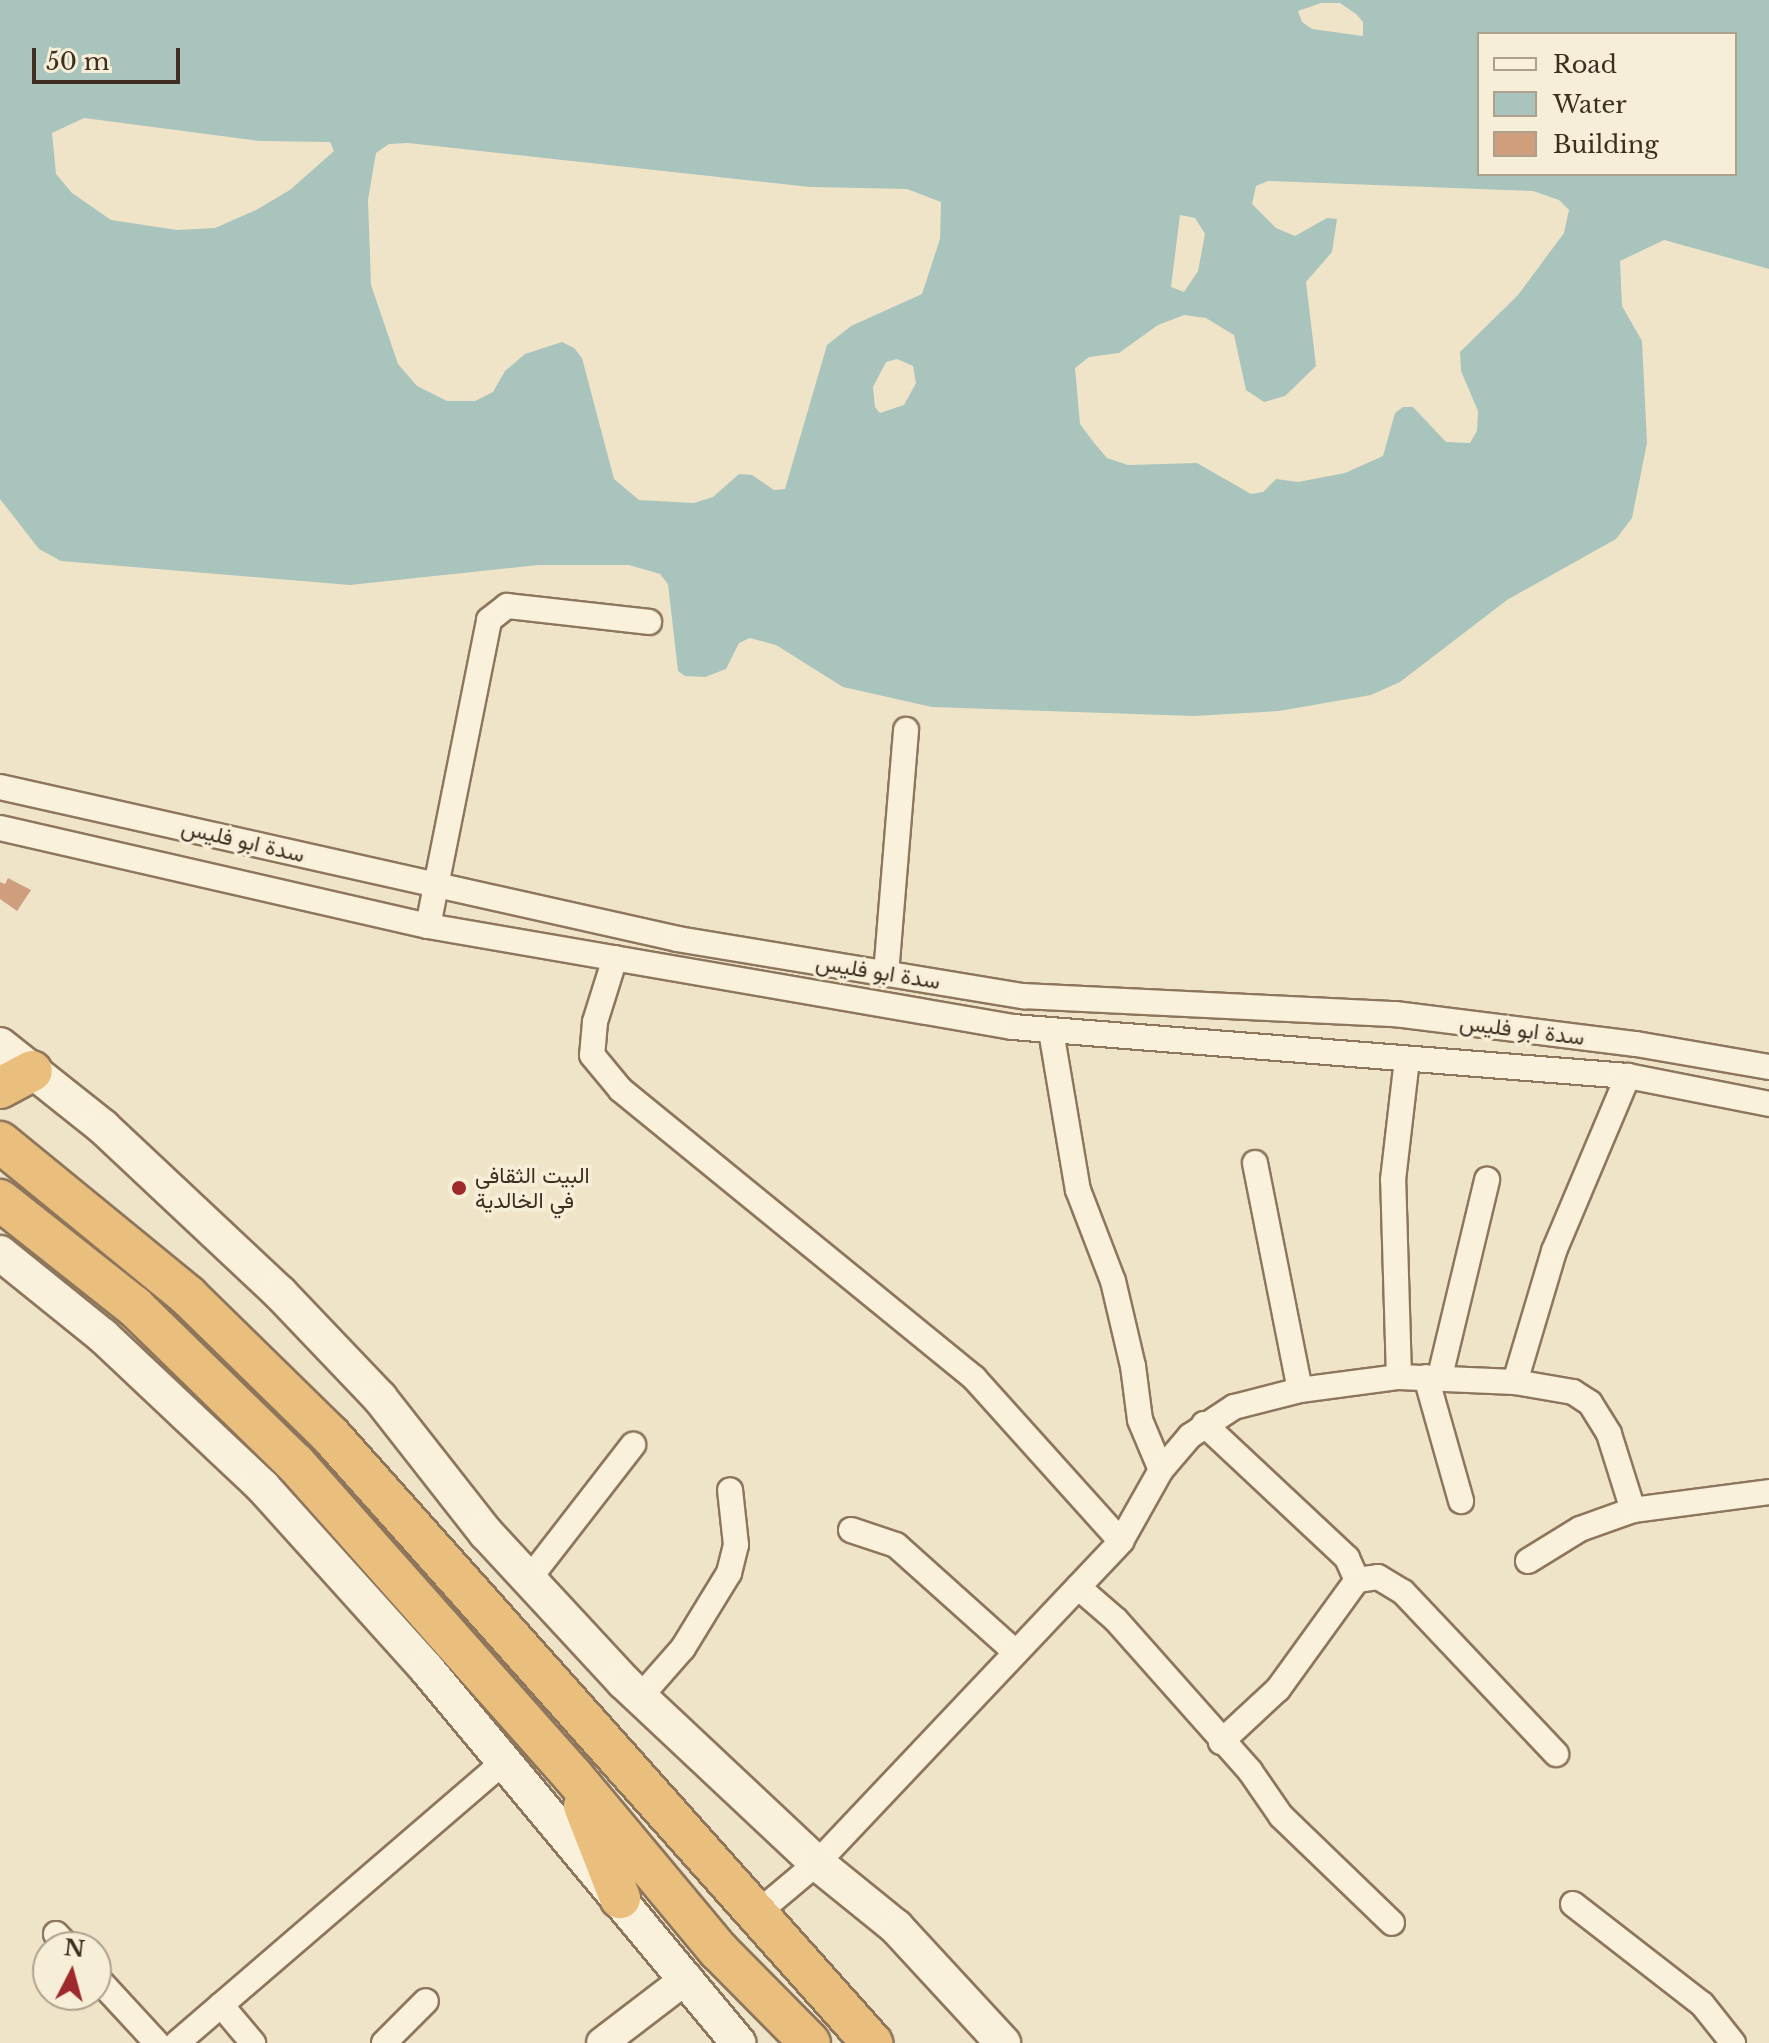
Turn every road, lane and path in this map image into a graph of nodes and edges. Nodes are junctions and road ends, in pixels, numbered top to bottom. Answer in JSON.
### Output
{"nodes":[{"id":1,"x":649,"y":622,"type":"dead end"},
{"id":2,"x":906,"y":730,"type":"dead end"},
{"id":3,"x":0,"y":787,"type":"edge"},
{"id":4,"x":0,"y":828,"type":"edge"},
{"id":5,"x":436,"y":885,"type":"junction"},
{"id":6,"x":428,"y":926,"type":"junction"},
{"id":7,"x":615,"y":958,"type":"junction"},
{"id":8,"x":886,"y":974,"type":"junction"},
{"id":9,"x":1051,"y":1031,"type":"junction"},
{"id":10,"x":0,"y":1045,"type":"edge"},
{"id":11,"x":1407,"y":1059,"type":"junction"},
{"id":12,"x":1769,"y":1067,"type":"edge"},
{"id":13,"x":1628,"y":1076,"type":"junction"},
{"id":14,"x":16,"y":1079,"type":"edge"},
{"id":15,"x":1769,"y":1104,"type":"edge"},
{"id":16,"x":0,"y":1142,"type":"edge"},
{"id":17,"x":1255,"y":1163,"type":"dead end"},
{"id":18,"x":1487,"y":1180,"type":"dead end"},
{"id":19,"x":0,"y":1200,"type":"edge"},
{"id":20,"x":0,"y":1253,"type":"edge"},
{"id":21,"x":1433,"y":1376,"type":"junction"},
{"id":22,"x":1399,"y":1377,"type":"junction"},
{"id":23,"x":1515,"y":1382,"type":"junction"},
{"id":24,"x":1300,"y":1390,"type":"junction"},
{"id":25,"x":1204,"y":1424,"type":"junction"},
{"id":26,"x":330,"y":1435,"type":"junction"},
{"id":27,"x":633,"y":1445,"type":"dead end"},
{"id":28,"x":295,"y":1463,"type":"junction"},
{"id":29,"x":1161,"y":1470,"type":"junction"},
{"id":30,"x":730,"y":1490,"type":"dead end"},
{"id":31,"x":1769,"y":1492,"type":"edge"},
{"id":32,"x":1461,"y":1501,"type":"dead end"},
{"id":33,"x":1633,"y":1510,"type":"junction"},
{"id":34,"x":851,"y":1530,"type":"dead end"},
{"id":35,"x":1121,"y":1541,"type":"junction"},
{"id":36,"x":1528,"y":1561,"type":"dead end"},
{"id":37,"x":529,"y":1579,"type":"junction"},
{"id":38,"x":1357,"y":1580,"type":"junction"},
{"id":39,"x":1078,"y":1587,"type":"junction"},
{"id":40,"x":1014,"y":1651,"type":"junction"},
{"id":41,"x":640,"y":1697,"type":"junction"},
{"id":42,"x":1221,"y":1742,"type":"junction"},
{"id":43,"x":1556,"y":1754,"type":"dead end"},
{"id":44,"x":504,"y":1762,"type":"junction"},
{"id":45,"x":573,"y":1776,"type":"junction"},
{"id":46,"x":817,"y":1863,"type":"junction"},
{"id":47,"x":620,"y":1898,"type":"junction"},
{"id":48,"x":1573,"y":1904,"type":"dead end"},
{"id":49,"x":755,"y":1915,"type":"junction"},
{"id":50,"x":1392,"y":1923,"type":"dead end"},
{"id":51,"x":687,"y":1978,"type":"junction"},
{"id":52,"x":112,"y":1994,"type":"edge"},
{"id":53,"x":426,"y":2001,"type":"dead end"},
{"id":54,"x":221,"y":2005,"type":"junction"},
{"id":55,"x":607,"y":2041,"type":"edge"},
{"id":56,"x":157,"y":2043,"type":"edge"},
{"id":57,"x":177,"y":2043,"type":"edge"},
{"id":58,"x":253,"y":2043,"type":"edge"},
{"id":59,"x":384,"y":2043,"type":"edge"},
{"id":60,"x":738,"y":2043,"type":"edge"},
{"id":61,"x":810,"y":2043,"type":"edge"},
{"id":62,"x":872,"y":2043,"type":"edge"},
{"id":63,"x":1003,"y":2043,"type":"edge"},
{"id":64,"x":1733,"y":2043,"type":"edge"}],
"edges":[{"from":1,"to":5,"type":"street"},
{"from":2,"to":8,"type":"street"},
{"from":3,"to":5,"type":"street","name":"سدة ابو فليس"},
{"from":4,"to":6,"type":"street","name":"سدة ابو فليس"},
{"from":5,"to":6,"type":"street"},
{"from":5,"to":8,"type":"street","name":"سدة ابو فليس"},
{"from":6,"to":7,"type":"street","name":"سدة ابو فليس"},
{"from":7,"to":9,"type":"street","name":"سدة ابو فليس"},
{"from":7,"to":35,"type":"street"},
{"from":8,"to":12,"type":"street","name":"سدة ابو فليس"},
{"from":9,"to":11,"type":"street","name":"سدة ابو فليس"},
{"from":9,"to":29,"type":"street"},
{"from":10,"to":14,"type":"main road"},
{"from":11,"to":13,"type":"street","name":"سدة ابو فليس"},
{"from":11,"to":22,"type":"street"},
{"from":13,"to":15,"type":"street","name":"سدة ابو فليس"},
{"from":13,"to":23,"type":"street"},
{"from":14,"to":37,"type":"main road"},
{"from":16,"to":26,"type":"highway"},
{"from":17,"to":24,"type":"street"},
{"from":18,"to":21,"type":"street"},
{"from":19,"to":28,"type":"highway"},
{"from":20,"to":44,"type":"main road"},
{"from":21,"to":22,"type":"street"},
{"from":21,"to":23,"type":"street"},
{"from":21,"to":32,"type":"street"},
{"from":22,"to":24,"type":"street"},
{"from":23,"to":33,"type":"street"},
{"from":24,"to":25,"type":"street"},
{"from":25,"to":29,"type":"street"},
{"from":25,"to":38,"type":"street"},
{"from":26,"to":28,"type":"highway"},
{"from":26,"to":49,"type":"highway"},
{"from":27,"to":37,"type":"street"},
{"from":28,"to":45,"type":"highway"},
{"from":29,"to":35,"type":"street"},
{"from":30,"to":41,"type":"street"},
{"from":31,"to":33,"type":"street"},
{"from":33,"to":36,"type":"street"},
{"from":34,"to":40,"type":"street"},
{"from":35,"to":39,"type":"street"},
{"from":37,"to":41,"type":"main road"},
{"from":38,"to":42,"type":"street"},
{"from":38,"to":43,"type":"street"},
{"from":39,"to":40,"type":"street"},
{"from":39,"to":42,"type":"street"},
{"from":40,"to":46,"type":"street"},
{"from":41,"to":46,"type":"main road"},
{"from":42,"to":50,"type":"street"},
{"from":44,"to":47,"type":"main road"},
{"from":44,"to":54,"type":"street"},
{"from":45,"to":47,"type":"highway"},
{"from":45,"to":61,"type":"highway"},
{"from":46,"to":49,"type":"street"},
{"from":46,"to":63,"type":"main road"},
{"from":47,"to":51,"type":"main road"},
{"from":48,"to":64,"type":"street"},
{"from":49,"to":62,"type":"highway"},
{"from":51,"to":55,"type":"street"},
{"from":51,"to":60,"type":"main road"},
{"from":52,"to":56,"type":"street"},
{"from":53,"to":59,"type":"street"},
{"from":54,"to":57,"type":"street"},
{"from":54,"to":58,"type":"street"}]}
